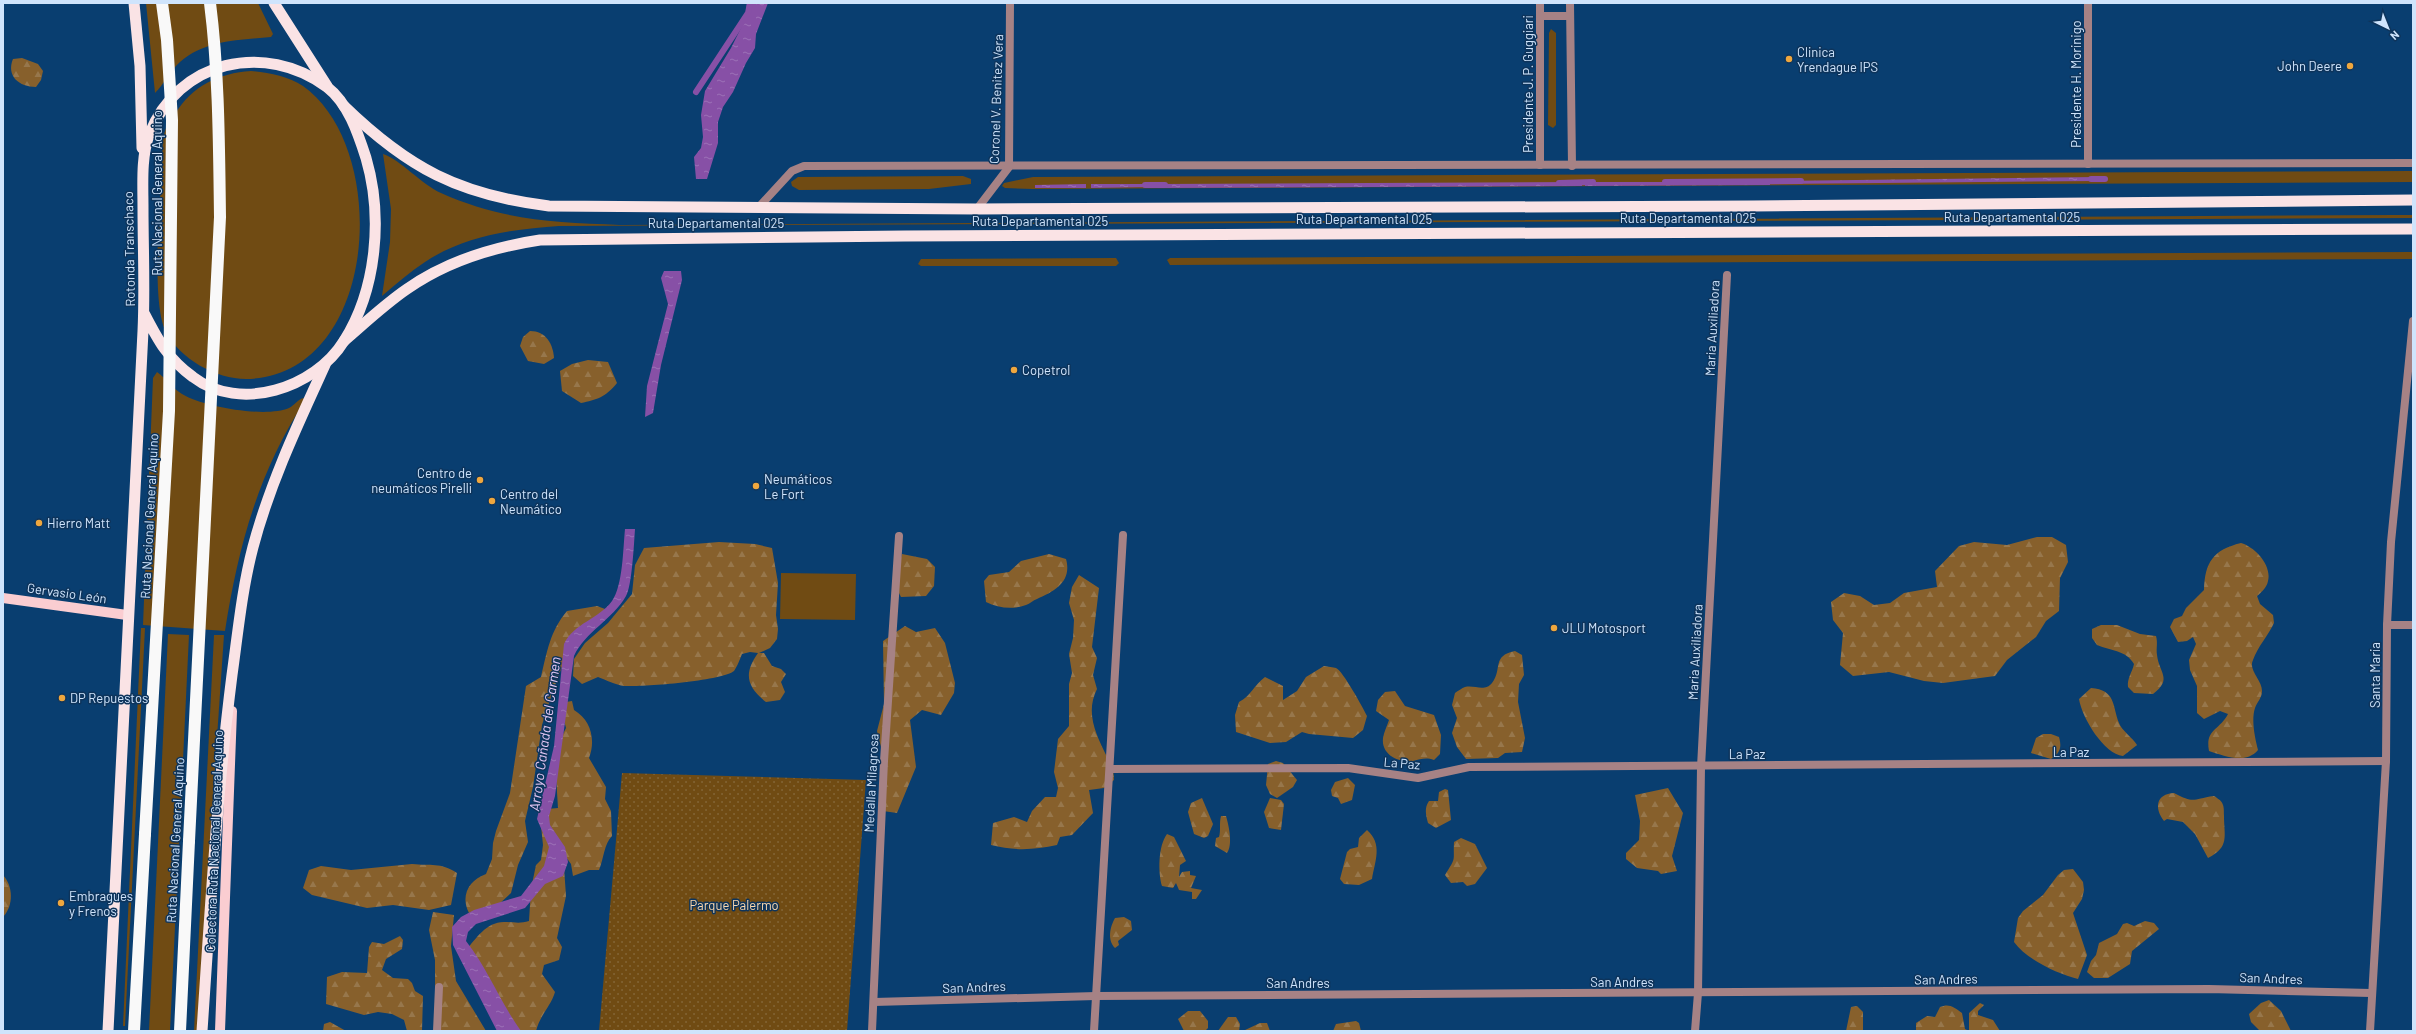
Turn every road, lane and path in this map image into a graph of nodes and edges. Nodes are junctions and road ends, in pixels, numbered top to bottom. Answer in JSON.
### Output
{"nodes":[{"id":1,"x":134,"y":3,"type":"edge"},
{"id":2,"x":162,"y":3,"type":"edge"},
{"id":3,"x":210,"y":3,"type":"edge"},
{"id":4,"x":274,"y":3,"type":"edge"},
{"id":5,"x":1010,"y":3,"type":"edge"},
{"id":6,"x":1540,"y":3,"type":"edge"},
{"id":7,"x":1570,"y":3,"type":"edge"},
{"id":8,"x":2088,"y":3,"type":"edge"},
{"id":9,"x":1540,"y":16,"type":"junction"},
{"id":10,"x":1570,"y":16,"type":"junction"},
{"id":11,"x":329,"y":88,"type":"junction"},
{"id":12,"x":344,"y":106,"type":"junction"},
{"id":13,"x":143,"y":161,"type":"junction"},
{"id":14,"x":2413,"y":163,"type":"edge"},
{"id":15,"x":2088,"y":164,"type":"junction"},
{"id":16,"x":1540,"y":165,"type":"junction"},
{"id":17,"x":1009,"y":166,"type":"junction"},
{"id":18,"x":1572,"y":166,"type":"junction"},
{"id":19,"x":2413,"y":200,"type":"edge"},
{"id":20,"x":758,"y":208,"type":"junction"},
{"id":21,"x":977,"y":209,"type":"junction"},
{"id":22,"x":2413,"y":229,"type":"edge"},
{"id":23,"x":1727,"y":275,"type":"dead end"},
{"id":24,"x":144,"y":313,"type":"junction"},
{"id":25,"x":2413,"y":321,"type":"edge"},
{"id":26,"x":344,"y":341,"type":"junction"},
{"id":27,"x":326,"y":364,"type":"junction"},
{"id":28,"x":1123,"y":535,"type":"dead end"},
{"id":29,"x":899,"y":536,"type":"dead end"},
{"id":30,"x":3,"y":598,"type":"edge"},
{"id":31,"x":127,"y":615,"type":"junction"},
{"id":32,"x":2387,"y":625,"type":"junction"},
{"id":33,"x":2413,"y":625,"type":"edge"},
{"id":34,"x":236,"y":652,"type":"junction"},
{"id":35,"x":2386,"y":761,"type":"junction"},
{"id":36,"x":1701,"y":767,"type":"junction"},
{"id":37,"x":1110,"y":769,"type":"junction"},
{"id":38,"x":439,"y":987,"type":"dead end"},
{"id":39,"x":2371,"y":993,"type":"junction"},
{"id":40,"x":1698,"y":994,"type":"junction"},
{"id":41,"x":1096,"y":996,"type":"junction"},
{"id":42,"x":874,"y":1002,"type":"junction"},
{"id":43,"x":108,"y":1031,"type":"edge"},
{"id":44,"x":134,"y":1031,"type":"edge"},
{"id":45,"x":180,"y":1031,"type":"edge"},
{"id":46,"x":202,"y":1031,"type":"edge"},
{"id":47,"x":220,"y":1031,"type":"edge"},
{"id":48,"x":437,"y":1031,"type":"edge"},
{"id":49,"x":872,"y":1031,"type":"edge"},
{"id":50,"x":1094,"y":1031,"type":"edge"},
{"id":51,"x":1695,"y":1031,"type":"edge"},
{"id":52,"x":2370,"y":1031,"type":"edge"}],
"edges":[{"from":1,"to":13,"type":"highway","name":"Ruta Nacional General Aquino"},
{"from":2,"to":44,"type":"highway","name":"Ruta Nacional General Aquino","bridge":true},
{"from":3,"to":45,"type":"highway","name":"Ruta Nacional General Aquino","bridge":true},
{"from":4,"to":11,"type":"highway"},
{"from":5,"to":17,"type":"street","name":"Coronel V. Benitez Vera"},
{"from":6,"to":9,"type":"street","name":"Presidente J. P. Guggiari"},
{"from":7,"to":10,"type":"street"},
{"from":8,"to":15,"type":"street","name":"Presidente H. Morinigo"},
{"from":9,"to":10,"type":"street"},
{"from":9,"to":16,"type":"street","name":"Presidente J. P. Guggiari"},
{"from":10,"to":18,"type":"street"},
{"from":11,"to":12,"type":"highway","name":"Rotonda Transchaco"},
{"from":11,"to":13,"type":"highway","name":"Rotonda Transchaco"},
{"from":12,"to":20,"type":"highway","name":"Ruta Departamental 025"},
{"from":12,"to":26,"type":"highway","name":"Rotonda Transchaco"},
{"from":13,"to":24,"type":"highway","name":"Rotonda Transchaco"},
{"from":14,"to":15,"type":"street"},
{"from":15,"to":18,"type":"street"},
{"from":16,"to":17,"type":"street"},
{"from":16,"to":18,"type":"street"},
{"from":17,"to":20,"type":"street"},
{"from":17,"to":21,"type":"street","name":"Coronel V. Benitez Vera"},
{"from":19,"to":21,"type":"highway","name":"Ruta Departamental 025"},
{"from":20,"to":21,"type":"highway","name":"Ruta Departamental 025"},
{"from":22,"to":26,"type":"highway","name":"Ruta Departamental 025"},
{"from":23,"to":36,"type":"street","name":"Maria Auxiliadora"},
{"from":24,"to":27,"type":"highway","name":"Rotonda Transchaco"},
{"from":24,"to":31,"type":"highway","name":"Ruta Nacional General Aquino"},
{"from":25,"to":32,"type":"street","name":"Santa Maria"},
{"from":26,"to":27,"type":"highway","name":"Rotonda Transchaco"},
{"from":27,"to":34,"type":"highway"},
{"from":28,"to":37,"type":"street"},
{"from":29,"to":42,"type":"street","name":"Medalla Milagrosa"},
{"from":30,"to":31,"type":"main road","name":"Gervasio León"},
{"from":31,"to":43,"type":"highway","name":"Ruta Nacional General Aquino"},
{"from":32,"to":33,"type":"street"},
{"from":32,"to":35,"type":"street","name":"Santa Maria"},
{"from":34,"to":46,"type":"highway"},
{"from":34,"to":47,"type":"main road","name":"Colectora Ruta Nacional General Aquino"},
{"from":35,"to":36,"type":"street","name":"La Paz"},
{"from":35,"to":39,"type":"street","name":"Santa Maria"},
{"from":36,"to":37,"type":"street","name":"La Paz"},
{"from":36,"to":40,"type":"street","name":"Maria Auxiliadora"},
{"from":37,"to":41,"type":"street"},
{"from":38,"to":48,"type":"street"},
{"from":39,"to":40,"type":"street","name":"San Andres"},
{"from":39,"to":52,"type":"street","name":"Santa Maria"},
{"from":40,"to":41,"type":"street","name":"San Andres"},
{"from":40,"to":51,"type":"street","name":"Maria Auxiliadora"},
{"from":41,"to":42,"type":"street","name":"San Andres"},
{"from":41,"to":50,"type":"street"},
{"from":42,"to":49,"type":"street","name":"Medalla Milagrosa"}]}
